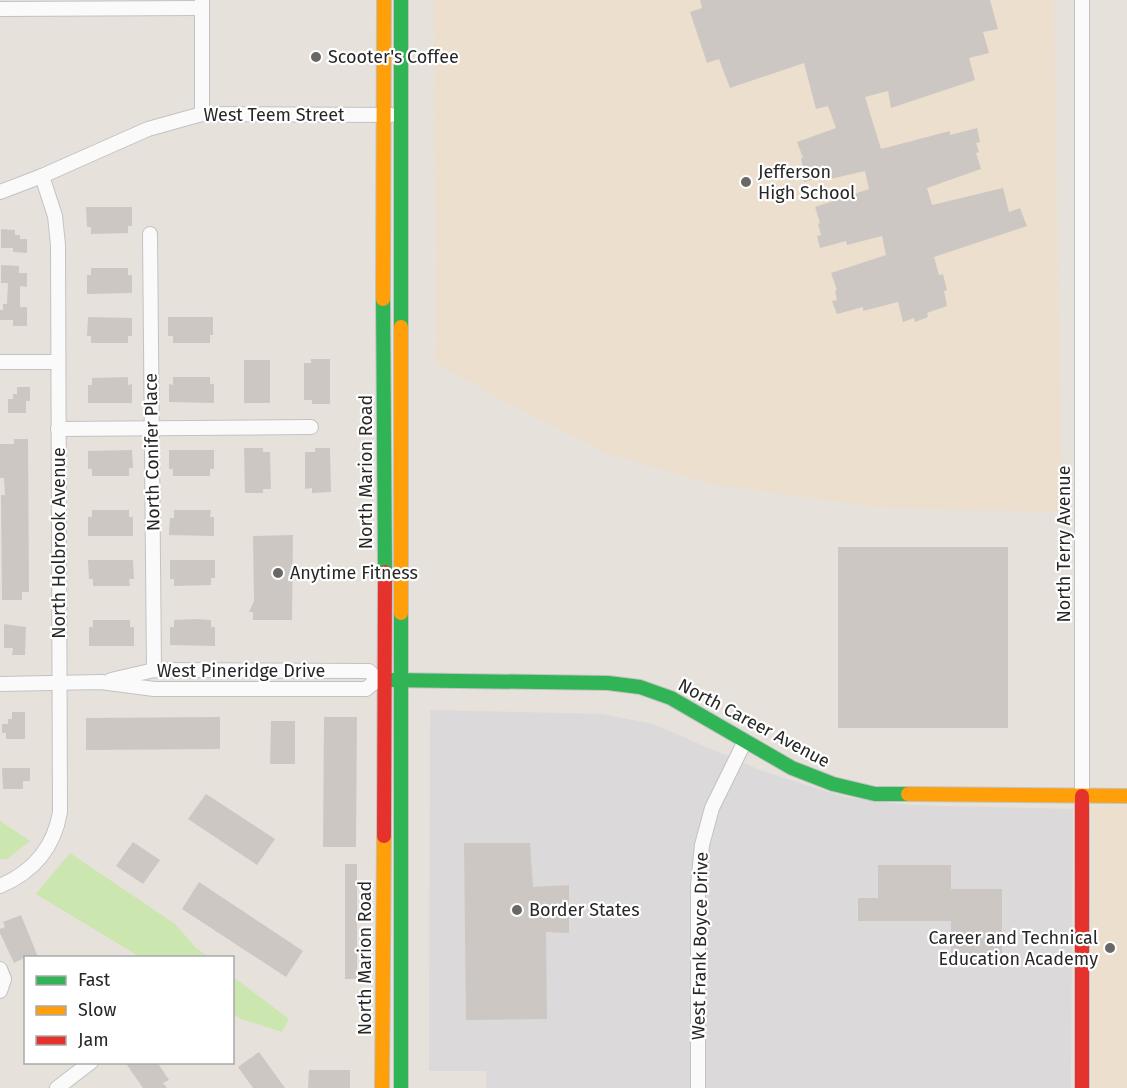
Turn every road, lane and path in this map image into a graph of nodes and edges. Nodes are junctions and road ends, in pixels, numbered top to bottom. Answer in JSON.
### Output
{"nodes":[{"id":1,"x":384,"y":0,"type":"edge"},
{"id":2,"x":401,"y":0,"type":"edge"},
{"id":3,"x":1082,"y":0,"type":"edge"},
{"id":4,"x":202,"y":4,"type":"edge"},
{"id":5,"x":0,"y":9,"type":"edge"},
{"id":6,"x":201,"y":114,"type":"junction"},
{"id":7,"x":384,"y":115,"type":"junction"},
{"id":8,"x":402,"y":115,"type":"junction"},
{"id":9,"x":42,"y":176,"type":"junction"},
{"id":10,"x":0,"y":192,"type":"edge"},
{"id":11,"x":150,"y":234,"type":"dead end"},
{"id":12,"x":0,"y":362,"type":"edge"},
{"id":13,"x":58,"y":362,"type":"junction"},
{"id":14,"x":311,"y":427,"type":"dead end"},
{"id":15,"x":58,"y":429,"type":"junction"},
{"id":16,"x":152,"y":429,"type":"junction"},
{"id":17,"x":154,"y":670,"type":"junction"},
{"id":18,"x":382,"y":680,"type":"junction"},
{"id":19,"x":400,"y":680,"type":"junction"},
{"id":20,"x":101,"y":682,"type":"junction"},
{"id":21,"x":59,"y":683,"type":"junction"},
{"id":22,"x":0,"y":684,"type":"edge"},
{"id":23,"x":745,"y":741,"type":"junction"},
{"id":24,"x":1082,"y":796,"type":"junction"},
{"id":25,"x":1127,"y":796,"type":"edge"},
{"id":26,"x":0,"y":886,"type":"edge"},
{"id":27,"x":0,"y":969,"type":"edge"},
{"id":28,"x":0,"y":991,"type":"edge"},
{"id":29,"x":87,"y":1064,"type":"edge"},
{"id":30,"x":57,"y":1088,"type":"edge"},
{"id":31,"x":382,"y":1088,"type":"edge"},
{"id":32,"x":401,"y":1088,"type":"edge"},
{"id":33,"x":698,"y":1088,"type":"edge"},
{"id":34,"x":1082,"y":1088,"type":"edge"}],
"edges":[{"from":1,"to":7,"type":"main road","name":"North Marion Road"},
{"from":2,"to":8,"type":"main road","name":"North Marion Road"},
{"from":3,"to":24,"type":"street","name":"North Terry Avenue"},
{"from":4,"to":5,"type":"street"},
{"from":4,"to":6,"type":"street"},
{"from":6,"to":7,"type":"street","name":"West Teem Street"},
{"from":6,"to":9,"type":"street","name":"West Teem Street"},
{"from":7,"to":8,"type":"street","name":"West Teem Street"},
{"from":7,"to":18,"type":"main road","name":"North Marion Road"},
{"from":8,"to":19,"type":"main road","name":"North Marion Road"},
{"from":9,"to":10,"type":"street","name":"West Teem Street"},
{"from":9,"to":13,"type":"street","name":"North Holbrook Avenue"},
{"from":11,"to":16,"type":"street","name":"North Conifer Place"},
{"from":12,"to":13,"type":"street"},
{"from":13,"to":15,"type":"street","name":"North Holbrook Avenue"},
{"from":14,"to":16,"type":"street"},
{"from":15,"to":16,"type":"street"},
{"from":15,"to":21,"type":"street","name":"North Holbrook Avenue"},
{"from":16,"to":17,"type":"street","name":"North Conifer Place"},
{"from":17,"to":18,"type":"street","name":"West Pineridge Drive"},
{"from":17,"to":20,"type":"street","name":"West Pineridge Drive"},
{"from":18,"to":19,"type":"main road","name":"North Career Avenue"},
{"from":18,"to":20,"type":"street","name":"West Pineridge Drive"},
{"from":18,"to":31,"type":"main road","name":"North Marion Road"},
{"from":19,"to":23,"type":"main road","name":"North Career Avenue"},
{"from":19,"to":32,"type":"main road","name":"North Marion Road"},
{"from":20,"to":21,"type":"street","name":"West Pineridge Drive"},
{"from":21,"to":22,"type":"street","name":"West Pineridge Drive"},
{"from":21,"to":26,"type":"street","name":"North Holbrook Avenue"},
{"from":23,"to":24,"type":"main road","name":"North Career Avenue"},
{"from":23,"to":33,"type":"street","name":"West Frank Boyce Drive"},
{"from":24,"to":25,"type":"main road","name":"North Career Avenue"},
{"from":24,"to":34,"type":"main road","name":"North Terry Avenue"},
{"from":27,"to":28,"type":"street"},
{"from":29,"to":30,"type":"street"}]}
